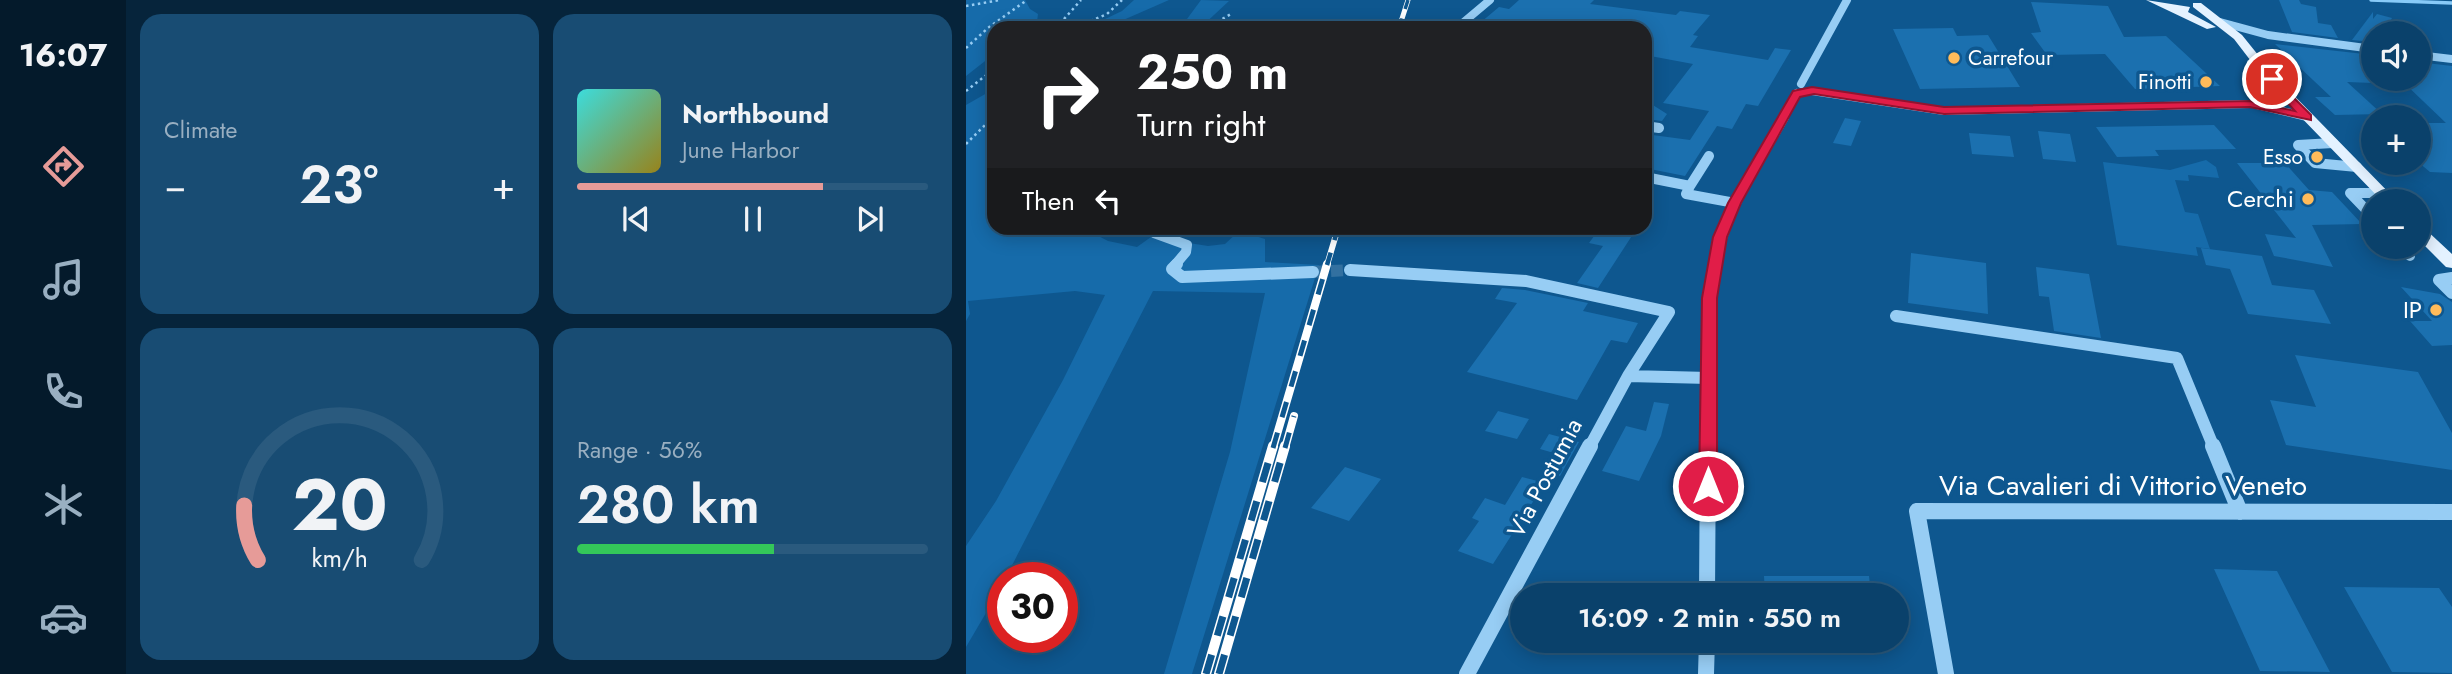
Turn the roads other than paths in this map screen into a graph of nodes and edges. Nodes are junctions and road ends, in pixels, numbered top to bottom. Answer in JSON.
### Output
{"nodes":[{"id":1,"x":1490,"y":0,"type":"edge"},
{"id":2,"x":1847,"y":0,"type":"edge"},
{"id":3,"x":2150,"y":1,"type":"edge"},
{"id":4,"x":2197,"y":2,"type":"edge"},
{"id":5,"x":2175,"y":9,"type":"junction"},
{"id":6,"x":2202,"y":20,"type":"junction"},
{"id":7,"x":1465,"y":21,"type":"edge"},
{"id":8,"x":2225,"y":25,"type":"junction"},
{"id":9,"x":2252,"y":31,"type":"joint"},
{"id":10,"x":2361,"y":47,"type":"edge"},
{"id":11,"x":2431,"y":56,"type":"edge"},
{"id":12,"x":2452,"y":59,"type":"edge"},
{"id":13,"x":2251,"y":62,"type":"junction"},
{"id":14,"x":2272,"y":79,"type":"junction"},
{"id":15,"x":1799,"y":89,"type":"junction"},
{"id":16,"x":2250,"y":104,"type":"junction"},
{"id":17,"x":2307,"y":117,"type":"junction"},
{"id":18,"x":1652,"y":127,"type":"edge"},
{"id":19,"x":1659,"y":128,"type":"dead end"},
{"id":20,"x":2333,"y":143,"type":"junction"},
{"id":21,"x":1709,"y":156,"type":"dead end"},
{"id":22,"x":2357,"y":167,"type":"junction"},
{"id":23,"x":1652,"y":178,"type":"edge"},
{"id":24,"x":1690,"y":186,"type":"junction"},
{"id":25,"x":2378,"y":189,"type":"edge"},
{"id":26,"x":2361,"y":194,"type":"edge"},
{"id":27,"x":1735,"y":203,"type":"junction"},
{"id":28,"x":2361,"y":204,"type":"edge"},
{"id":29,"x":1160,"y":235,"type":"edge"},
{"id":30,"x":2431,"y":243,"type":"edge"},
{"id":31,"x":2452,"y":263,"type":"edge"},
{"id":32,"x":1350,"y":270,"type":"tunnel mouth"},
{"id":33,"x":1313,"y":272,"type":"tunnel mouth"},
{"id":34,"x":2452,"y":278,"type":"edge"},
{"id":35,"x":2452,"y":293,"type":"edge"},
{"id":36,"x":1669,"y":312,"type":"joint"},
{"id":37,"x":1896,"y":316,"type":"dead end"},
{"id":38,"x":1628,"y":376,"type":"junction"},
{"id":39,"x":1709,"y":378,"type":"junction"},
{"id":40,"x":2240,"y":512,"type":"junction"},
{"id":41,"x":2452,"y":512,"type":"edge"},
{"id":42,"x":1707,"y":583,"type":"edge"},
{"id":43,"x":1707,"y":653,"type":"edge"},
{"id":44,"x":1467,"y":674,"type":"edge"},
{"id":45,"x":1706,"y":674,"type":"edge"},
{"id":46,"x":1946,"y":674,"type":"edge"}],
"edges":[{"from":1,"to":7,"type":"street"},
{"from":2,"to":15,"type":"street"},
{"from":3,"to":5,"type":"main road"},
{"from":4,"to":5,"type":"main road"},
{"from":4,"to":8,"type":"main road"},
{"from":5,"to":6,"type":"main road"},
{"from":6,"to":8,"type":"main road"},
{"from":6,"to":13,"type":"main road"},
{"from":8,"to":9,"type":"street"},
{"from":8,"to":14,"type":"main road"},
{"from":9,"to":10,"type":"street"},
{"from":11,"to":12,"type":"street"},
{"from":13,"to":14,"type":"main road"},
{"from":13,"to":16,"type":"street"},
{"from":14,"to":17,"type":"main road"},
{"from":15,"to":16,"type":"street"},
{"from":15,"to":27,"type":"street"},
{"from":16,"to":17,"type":"street"},
{"from":17,"to":20,"type":"main road"},
{"from":18,"to":19,"type":"street"},
{"from":20,"to":22,"type":"main road"},
{"from":20,"to":22,"type":"street"},
{"from":21,"to":24,"type":"street"},
{"from":22,"to":25,"type":"main road"},
{"from":23,"to":24,"type":"street"},
{"from":24,"to":27,"type":"street"},
{"from":26,"to":28,"type":"street"},
{"from":27,"to":39,"type":"street"},
{"from":29,"to":33,"type":"street"},
{"from":30,"to":31,"type":"main road"},
{"from":32,"to":36,"type":"street"},
{"from":34,"to":35,"type":"street"},
{"from":36,"to":38,"type":"street","name":"Via Postumia"},
{"from":37,"to":40,"type":"street"},
{"from":38,"to":39,"type":"street"},
{"from":38,"to":44,"type":"street","name":"Via Postumia"},
{"from":39,"to":42,"type":"street"},
{"from":40,"to":41,"type":"street","name":"Via Cavalieri di Vittorio Veneto"},
{"from":40,"to":46,"type":"street","name":"Via Cavalieri di Vittorio Veneto"},
{"from":43,"to":45,"type":"street"}]}
